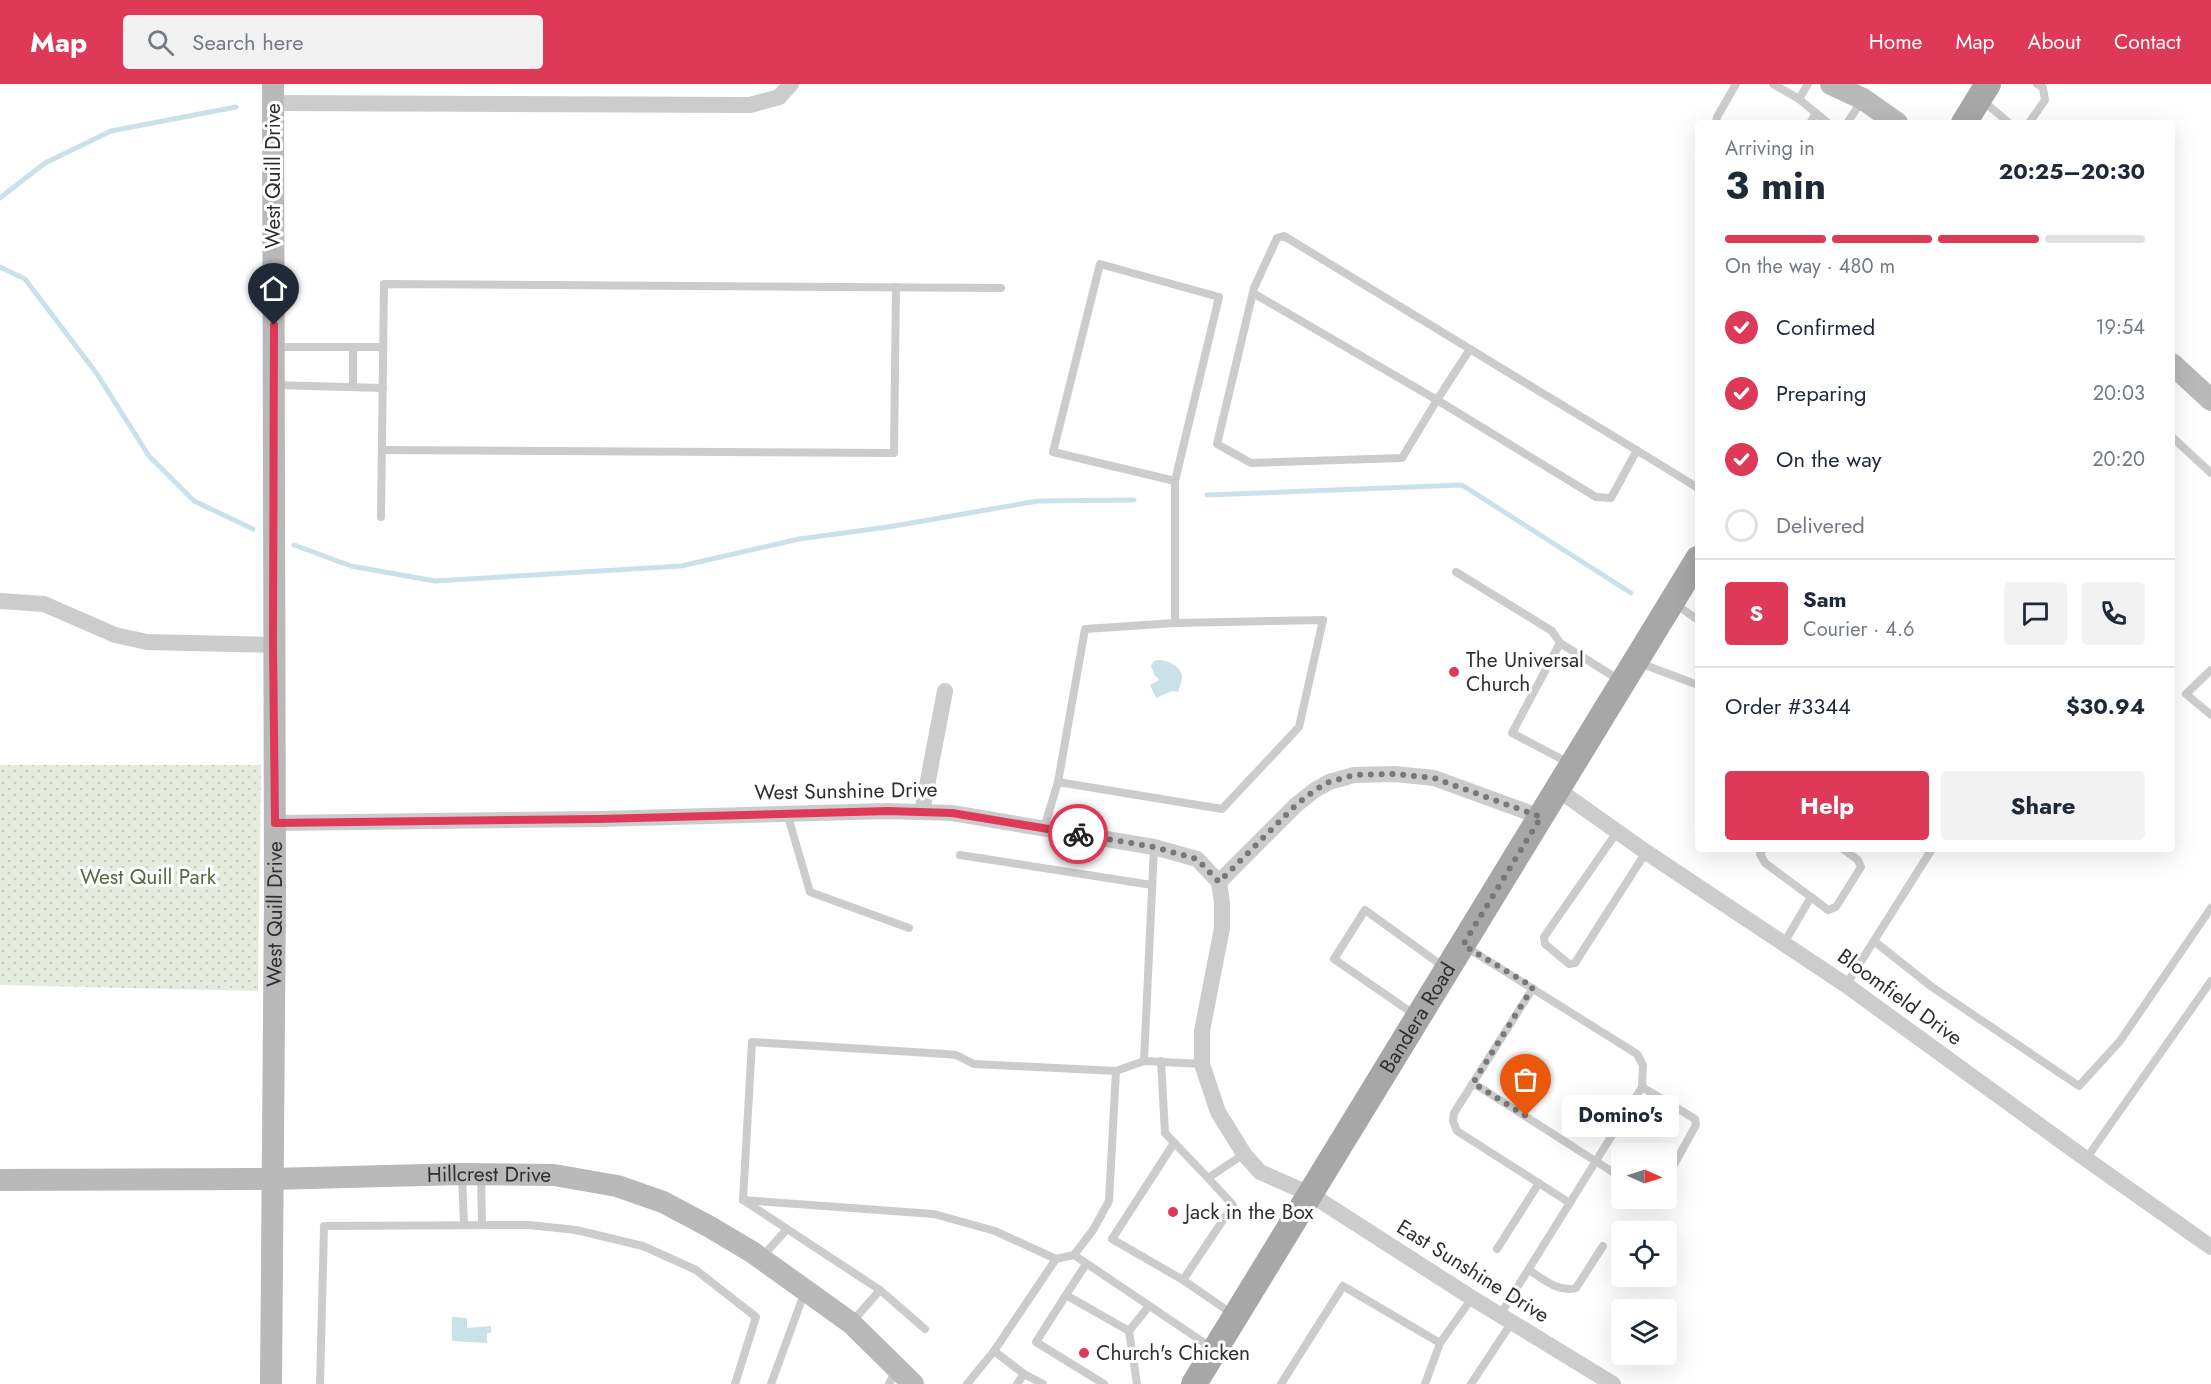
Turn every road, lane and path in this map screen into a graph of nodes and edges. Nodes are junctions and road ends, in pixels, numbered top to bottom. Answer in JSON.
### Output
{"nodes":[{"id":1,"x":791,"y":84,"type":"edge"},
{"id":2,"x":1736,"y":84,"type":"edge"},
{"id":3,"x":1773,"y":84,"type":"edge"},
{"id":4,"x":1808,"y":84,"type":"edge"},
{"id":5,"x":1831,"y":84,"type":"edge"},
{"id":6,"x":2037,"y":84,"type":"edge"},
{"id":7,"x":1984,"y":91,"type":"edge"},
{"id":8,"x":273,"y":93,"type":"edge"},
{"id":9,"x":1799,"y":99,"type":"junction"},
{"id":10,"x":1863,"y":99,"type":"junction"},
{"id":11,"x":1816,"y":113,"type":"junction"},
{"id":12,"x":1716,"y":120,"type":"edge"},
{"id":13,"x":1812,"y":120,"type":"edge"},
{"id":14,"x":1824,"y":120,"type":"edge"},
{"id":15,"x":1849,"y":120,"type":"edge"},
{"id":16,"x":1893,"y":120,"type":"edge"},
{"id":17,"x":1966,"y":120,"type":"edge"},
{"id":18,"x":2007,"y":120,"type":"edge"},
{"id":19,"x":2031,"y":120,"type":"edge"},
{"id":20,"x":896,"y":287,"type":"junction"},
{"id":21,"x":1001,"y":288,"type":"dead end"},
{"id":22,"x":1253,"y":293,"type":"junction"},
{"id":23,"x":274,"y":347,"type":"junction"},
{"id":24,"x":353,"y":347,"type":"junction"},
{"id":25,"x":383,"y":347,"type":"junction"},
{"id":26,"x":1470,"y":349,"type":"junction"},
{"id":27,"x":2175,"y":367,"type":"edge"},
{"id":28,"x":273,"y":385,"type":"junction"},
{"id":29,"x":353,"y":387,"type":"junction"},
{"id":30,"x":382,"y":388,"type":"junction"},
{"id":31,"x":1437,"y":400,"type":"junction"},
{"id":32,"x":2211,"y":400,"type":"edge"},
{"id":33,"x":2175,"y":440,"type":"edge"},
{"id":34,"x":382,"y":450,"type":"junction"},
{"id":35,"x":1637,"y":450,"type":"junction"},
{"id":36,"x":2211,"y":473,"type":"edge"},
{"id":37,"x":1175,"y":481,"type":"junction"},
{"id":38,"x":1695,"y":486,"type":"edge"},
{"id":39,"x":381,"y":517,"type":"dead end"},
{"id":40,"x":1695,"y":564,"type":"edge"},
{"id":41,"x":1456,"y":572,"type":"dead end"},
{"id":42,"x":0,"y":601,"type":"edge"},
{"id":43,"x":1672,"y":602,"type":"junction"},
{"id":44,"x":1695,"y":618,"type":"edge"},
{"id":45,"x":1175,"y":623,"type":"junction"},
{"id":46,"x":1560,"y":643,"type":"junction"},
{"id":47,"x":273,"y":645,"type":"junction"},
{"id":48,"x":2211,"y":670,"type":"edge"},
{"id":49,"x":1629,"y":672,"type":"junction"},
{"id":50,"x":1695,"y":684,"type":"edge"},
{"id":51,"x":945,"y":691,"type":"dead end"},
{"id":52,"x":2211,"y":715,"type":"edge"},
{"id":53,"x":1572,"y":765,"type":"junction"},
{"id":54,"x":1058,"y":782,"type":"junction"},
{"id":55,"x":1557,"y":789,"type":"junction"},
{"id":56,"x":922,"y":812,"type":"junction"},
{"id":57,"x":787,"y":813,"type":"junction"},
{"id":58,"x":1541,"y":817,"type":"junction"},
{"id":59,"x":275,"y":823,"type":"junction"},
{"id":60,"x":1044,"y":828,"type":"junction"},
{"id":61,"x":1617,"y":832,"type":"junction"},
{"id":62,"x":1154,"y":847,"type":"junction"},
{"id":63,"x":1646,"y":852,"type":"junction"},
{"id":64,"x":1761,"y":852,"type":"edge"},
{"id":65,"x":1847,"y":852,"type":"edge"},
{"id":66,"x":1930,"y":852,"type":"edge"},
{"id":67,"x":960,"y":855,"type":"dead end"},
{"id":68,"x":1219,"y":882,"type":"junction"},
{"id":69,"x":1152,"y":885,"type":"junction"},
{"id":70,"x":1811,"y":897,"type":"junction"},
{"id":71,"x":2211,"y":908,"type":"edge"},
{"id":72,"x":909,"y":928,"type":"dead end"},
{"id":73,"x":1874,"y":941,"type":"junction"},
{"id":74,"x":1784,"y":943,"type":"junction"},
{"id":75,"x":1463,"y":945,"type":"junction"},
{"id":76,"x":1447,"y":969,"type":"junction"},
{"id":77,"x":2211,"y":981,"type":"edge"},
{"id":78,"x":1846,"y":985,"type":"junction"},
{"id":79,"x":1533,"y":987,"type":"junction"},
{"id":80,"x":1418,"y":1017,"type":"junction"},
{"id":81,"x":1144,"y":1061,"type":"junction"},
{"id":82,"x":1161,"y":1061,"type":"junction"},
{"id":83,"x":1202,"y":1064,"type":"junction"},
{"id":84,"x":1116,"y":1071,"type":"junction"},
{"id":85,"x":1473,"y":1083,"type":"junction"},
{"id":86,"x":1642,"y":1087,"type":"junction"},
{"id":87,"x":1174,"y":1143,"type":"junction"},
{"id":88,"x":1244,"y":1154,"type":"junction"},
{"id":89,"x":1677,"y":1159,"type":"edge"},
{"id":90,"x":2086,"y":1159,"type":"junction"},
{"id":91,"x":1596,"y":1161,"type":"junction"},
{"id":92,"x":1611,"y":1171,"type":"edge"},
{"id":93,"x":471,"y":1175,"type":"junction"},
{"id":94,"x":1208,"y":1178,"type":"junction"},
{"id":95,"x":272,"y":1179,"type":"junction"},
{"id":96,"x":0,"y":1180,"type":"edge"},
{"id":97,"x":1539,"y":1183,"type":"junction"},
{"id":98,"x":1310,"y":1194,"type":"junction"},
{"id":99,"x":743,"y":1200,"type":"junction"},
{"id":100,"x":1570,"y":1203,"type":"junction"},
{"id":101,"x":464,"y":1225,"type":"junction"},
{"id":102,"x":482,"y":1225,"type":"junction"},
{"id":103,"x":787,"y":1229,"type":"junction"},
{"id":104,"x":2209,"y":1240,"type":"edge"},
{"id":105,"x":1603,"y":1246,"type":"dead end"},
{"id":106,"x":1497,"y":1249,"type":"dead end"},
{"id":107,"x":1074,"y":1255,"type":"junction"},
{"id":108,"x":761,"y":1259,"type":"junction"},
{"id":109,"x":1056,"y":1259,"type":"junction"},
{"id":110,"x":1086,"y":1264,"type":"junction"},
{"id":111,"x":1529,"y":1270,"type":"junction"},
{"id":112,"x":1184,"y":1280,"type":"junction"},
{"id":113,"x":880,"y":1290,"type":"junction"},
{"id":114,"x":805,"y":1291,"type":"junction"},
{"id":115,"x":1066,"y":1295,"type":"junction"},
{"id":116,"x":1472,"y":1298,"type":"junction"},
{"id":117,"x":1149,"y":1306,"type":"junction"},
{"id":118,"x":1236,"y":1316,"type":"junction"},
{"id":119,"x":1506,"y":1319,"type":"junction"},
{"id":120,"x":851,"y":1323,"type":"junction"},
{"id":121,"x":925,"y":1329,"type":"dead end"},
{"id":122,"x":1129,"y":1331,"type":"junction"},
{"id":123,"x":1440,"y":1343,"type":"junction"},
{"id":124,"x":1215,"y":1350,"type":"junction"},
{"id":125,"x":994,"y":1352,"type":"junction"},
{"id":126,"x":1024,"y":1374,"type":"junction"},
{"id":127,"x":892,"y":1376,"type":"edge"},
{"id":128,"x":1593,"y":1379,"type":"edge"},
{"id":129,"x":271,"y":1384,"type":"edge"},
{"id":130,"x":320,"y":1384,"type":"edge"},
{"id":131,"x":735,"y":1384,"type":"edge"},
{"id":132,"x":771,"y":1384,"type":"edge"},
{"id":133,"x":913,"y":1384,"type":"edge"},
{"id":134,"x":967,"y":1384,"type":"edge"},
{"id":135,"x":1017,"y":1384,"type":"edge"},
{"id":136,"x":1043,"y":1384,"type":"edge"},
{"id":137,"x":1104,"y":1384,"type":"edge"},
{"id":138,"x":1137,"y":1384,"type":"edge"},
{"id":139,"x":1194,"y":1384,"type":"edge"},
{"id":140,"x":1281,"y":1384,"type":"edge"},
{"id":141,"x":1425,"y":1384,"type":"edge"},
{"id":142,"x":1471,"y":1384,"type":"edge"},
{"id":143,"x":1613,"y":1384,"type":"edge"}],
"edges":[{"from":1,"to":8,"type":"street"},
{"from":2,"to":12,"type":"lane"},
{"from":3,"to":9,"type":"lane"},
{"from":4,"to":9,"type":"lane"},
{"from":5,"to":10,"type":"street"},
{"from":6,"to":19,"type":"lane"},
{"from":7,"to":17,"type":"main road"},
{"from":7,"to":18,"type":"lane"},
{"from":8,"to":23,"type":"street","name":"West Quill Drive"},
{"from":9,"to":11,"type":"lane"},
{"from":10,"to":15,"type":"lane"},
{"from":10,"to":16,"type":"street"},
{"from":11,"to":13,"type":"lane"},
{"from":11,"to":14,"type":"lane"},
{"from":20,"to":21,"type":"lane"},
{"from":20,"to":25,"type":"lane"},
{"from":20,"to":34,"type":"lane"},
{"from":22,"to":26,"type":"lane"},
{"from":22,"to":31,"type":"lane"},
{"from":22,"to":31,"type":"lane"},
{"from":23,"to":24,"type":"lane"},
{"from":23,"to":28,"type":"street","name":"West Quill Drive"},
{"from":24,"to":25,"type":"lane"},
{"from":24,"to":29,"type":"lane"},
{"from":25,"to":30,"type":"lane"},
{"from":26,"to":31,"type":"lane"},
{"from":26,"to":35,"type":"lane"},
{"from":27,"to":32,"type":"street"},
{"from":28,"to":29,"type":"lane"},
{"from":28,"to":47,"type":"street","name":"West Quill Drive"},
{"from":29,"to":30,"type":"lane"},
{"from":30,"to":34,"type":"lane"},
{"from":31,"to":35,"type":"lane"},
{"from":33,"to":36,"type":"lane"},
{"from":34,"to":39,"type":"lane"},
{"from":35,"to":38,"type":"lane"},
{"from":37,"to":37,"type":"lane"},
{"from":37,"to":45,"type":"lane"},
{"from":40,"to":43,"type":"main road","name":"Bandera Road"},
{"from":41,"to":46,"type":"lane"},
{"from":42,"to":47,"type":"street"},
{"from":43,"to":44,"type":"lane"},
{"from":43,"to":49,"type":"main road","name":"Bandera Road"},
{"from":45,"to":54,"type":"lane"},
{"from":45,"to":54,"type":"lane"},
{"from":46,"to":49,"type":"lane"},
{"from":46,"to":53,"type":"lane"},
{"from":47,"to":59,"type":"street","name":"West Quill Drive"},
{"from":48,"to":52,"type":"lane"},
{"from":49,"to":50,"type":"lane"},
{"from":49,"to":53,"type":"main road","name":"Bandera Road"},
{"from":51,"to":56,"type":"street"},
{"from":53,"to":55,"type":"main road","name":"Bandera Road"},
{"from":54,"to":60,"type":"lane"},
{"from":55,"to":58,"type":"main road","name":"Bandera Road"},
{"from":55,"to":61,"type":"street","name":"Bloomfield Drive"},
{"from":56,"to":57,"type":"street","name":"West Sunshine Drive"},
{"from":56,"to":60,"type":"street","name":"West Sunshine Drive"},
{"from":57,"to":59,"type":"street","name":"West Sunshine Drive"},
{"from":57,"to":72,"type":"lane"},
{"from":58,"to":68,"type":"street"},
{"from":58,"to":75,"type":"main road","name":"Bandera Road"},
{"from":59,"to":95,"type":"street","name":"West Quill Drive"},
{"from":60,"to":62,"type":"street","name":"West Sunshine Drive"},
{"from":61,"to":63,"type":"street","name":"Bloomfield Drive"},
{"from":61,"to":63,"type":"lane"},
{"from":62,"to":68,"type":"street","name":"West Sunshine Drive"},
{"from":62,"to":69,"type":"lane"},
{"from":63,"to":74,"type":"street","name":"Bloomfield Drive"},
{"from":64,"to":70,"type":"lane"},
{"from":65,"to":70,"type":"lane"},
{"from":66,"to":73,"type":"lane"},
{"from":67,"to":69,"type":"lane"},
{"from":68,"to":83,"type":"street"},
{"from":69,"to":81,"type":"lane"},
{"from":70,"to":74,"type":"lane"},
{"from":71,"to":73,"type":"lane"},
{"from":73,"to":78,"type":"lane"},
{"from":74,"to":78,"type":"street","name":"Bloomfield Drive"},
{"from":75,"to":76,"type":"main road","name":"Bandera Road"},
{"from":75,"to":79,"type":"lane"},
{"from":76,"to":80,"type":"main road","name":"Bandera Road"},
{"from":76,"to":80,"type":"lane"},
{"from":77,"to":90,"type":"lane"},
{"from":78,"to":90,"type":"street","name":"Bloomfield Drive"},
{"from":79,"to":85,"type":"lane"},
{"from":79,"to":86,"type":"lane"},
{"from":80,"to":98,"type":"main road","name":"Bandera Road"},
{"from":81,"to":82,"type":"lane"},
{"from":81,"to":84,"type":"lane"},
{"from":82,"to":83,"type":"lane"},
{"from":82,"to":87,"type":"lane"},
{"from":83,"to":88,"type":"street"},
{"from":84,"to":99,"type":"lane"},
{"from":84,"to":107,"type":"lane"},
{"from":85,"to":91,"type":"lane"},
{"from":85,"to":97,"type":"lane"},
{"from":86,"to":89,"type":"lane"},
{"from":86,"to":91,"type":"lane"},
{"from":87,"to":94,"type":"lane"},
{"from":87,"to":112,"type":"lane"},
{"from":88,"to":94,"type":"lane"},
{"from":88,"to":98,"type":"street"},
{"from":90,"to":104,"type":"street","name":"Bloomfield Drive"},
{"from":91,"to":92,"type":"lane"},
{"from":91,"to":100,"type":"lane"},
{"from":93,"to":95,"type":"street","name":"Hillcrest Drive"},
{"from":93,"to":101,"type":"lane"},
{"from":93,"to":102,"type":"lane"},
{"from":93,"to":108,"type":"street","name":"Hillcrest Drive"},
{"from":94,"to":112,"type":"lane"},
{"from":95,"to":96,"type":"street","name":"Hillcrest Drive"},
{"from":95,"to":129,"type":"street","name":"West Quill Drive"},
{"from":97,"to":100,"type":"lane"},
{"from":97,"to":106,"type":"lane"},
{"from":98,"to":116,"type":"street","name":"East Sunshine Drive"},
{"from":98,"to":118,"type":"main road","name":"Bandera Road"},
{"from":99,"to":103,"type":"lane"},
{"from":99,"to":109,"type":"lane"},
{"from":100,"to":111,"type":"lane"},
{"from":101,"to":102,"type":"lane"},
{"from":101,"to":130,"type":"lane"},
{"from":102,"to":131,"type":"lane"},
{"from":103,"to":108,"type":"lane"},
{"from":103,"to":113,"type":"lane"},
{"from":105,"to":111,"type":"lane"},
{"from":107,"to":109,"type":"lane"},
{"from":107,"to":110,"type":"lane"},
{"from":108,"to":114,"type":"street","name":"Hillcrest Drive"},
{"from":109,"to":125,"type":"lane"},
{"from":110,"to":115,"type":"lane"},
{"from":110,"to":117,"type":"lane"},
{"from":111,"to":119,"type":"lane"},
{"from":112,"to":118,"type":"lane"},
{"from":113,"to":120,"type":"lane"},
{"from":113,"to":121,"type":"lane"},
{"from":114,"to":120,"type":"street","name":"Hillcrest Drive"},
{"from":114,"to":132,"type":"lane"},
{"from":115,"to":122,"type":"lane"},
{"from":115,"to":137,"type":"lane"},
{"from":116,"to":119,"type":"street","name":"East Sunshine Drive"},
{"from":116,"to":123,"type":"lane"},
{"from":117,"to":122,"type":"lane"},
{"from":117,"to":124,"type":"lane"},
{"from":118,"to":124,"type":"main road","name":"Bandera Road"},
{"from":119,"to":128,"type":"street","name":"East Sunshine Drive"},
{"from":119,"to":142,"type":"lane"},
{"from":120,"to":127,"type":"street","name":"Hillcrest Drive"},
{"from":122,"to":138,"type":"lane"},
{"from":123,"to":140,"type":"lane"},
{"from":123,"to":141,"type":"lane"},
{"from":124,"to":139,"type":"main road","name":"Bandera Road"},
{"from":125,"to":126,"type":"lane"},
{"from":125,"to":134,"type":"lane"},
{"from":126,"to":135,"type":"lane"},
{"from":126,"to":136,"type":"lane"},
{"from":127,"to":133,"type":"street","name":"Hillcrest Drive"},
{"from":128,"to":143,"type":"street","name":"East Sunshine Drive"}]}
